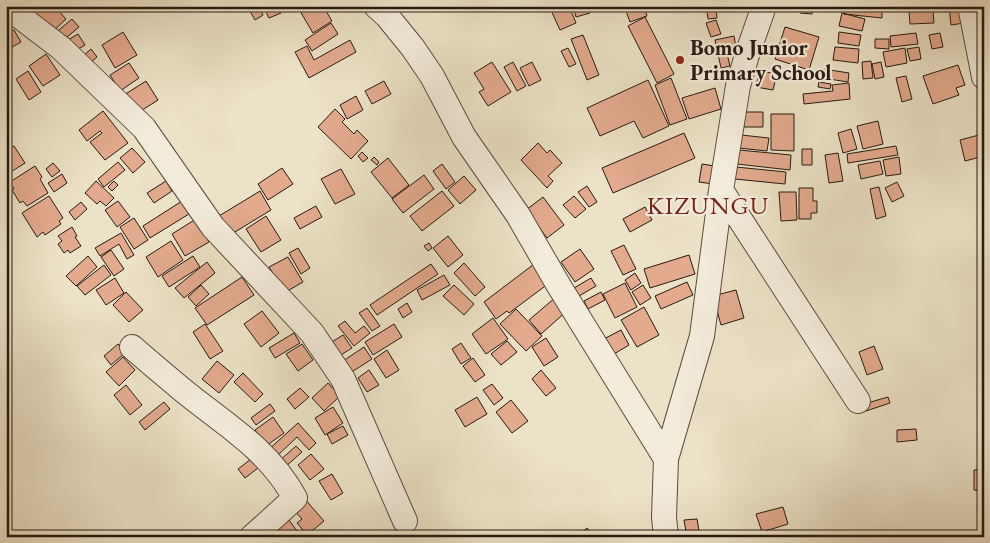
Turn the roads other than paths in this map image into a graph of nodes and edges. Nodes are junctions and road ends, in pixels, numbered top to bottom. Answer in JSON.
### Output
{"nodes":[{"id":1,"x":6,"y":6,"type":"edge"},
{"id":2,"x":376,"y":6,"type":"edge"},
{"id":3,"x":764,"y":6,"type":"edge"},
{"id":4,"x":970,"y":6,"type":"edge"},
{"id":5,"x":984,"y":76,"type":"edge"},
{"id":6,"x":721,"y":190,"type":"junction"},
{"id":7,"x":132,"y":346,"type":"dead end"},
{"id":8,"x":858,"y":401,"type":"dead end"},
{"id":9,"x":666,"y":459,"type":"junction"},
{"id":10,"x":405,"y":521,"type":"dead end"},
{"id":11,"x":252,"y":537,"type":"edge"},
{"id":12,"x":666,"y":537,"type":"edge"}],
"edges":[{"from":1,"to":10,"type":"street"},
{"from":2,"to":9,"type":"street"},
{"from":3,"to":6,"type":"street"},
{"from":4,"to":5,"type":"street"},
{"from":6,"to":8,"type":"street"},
{"from":6,"to":9,"type":"street"},
{"from":7,"to":11,"type":"street"},
{"from":9,"to":12,"type":"street"}]}
